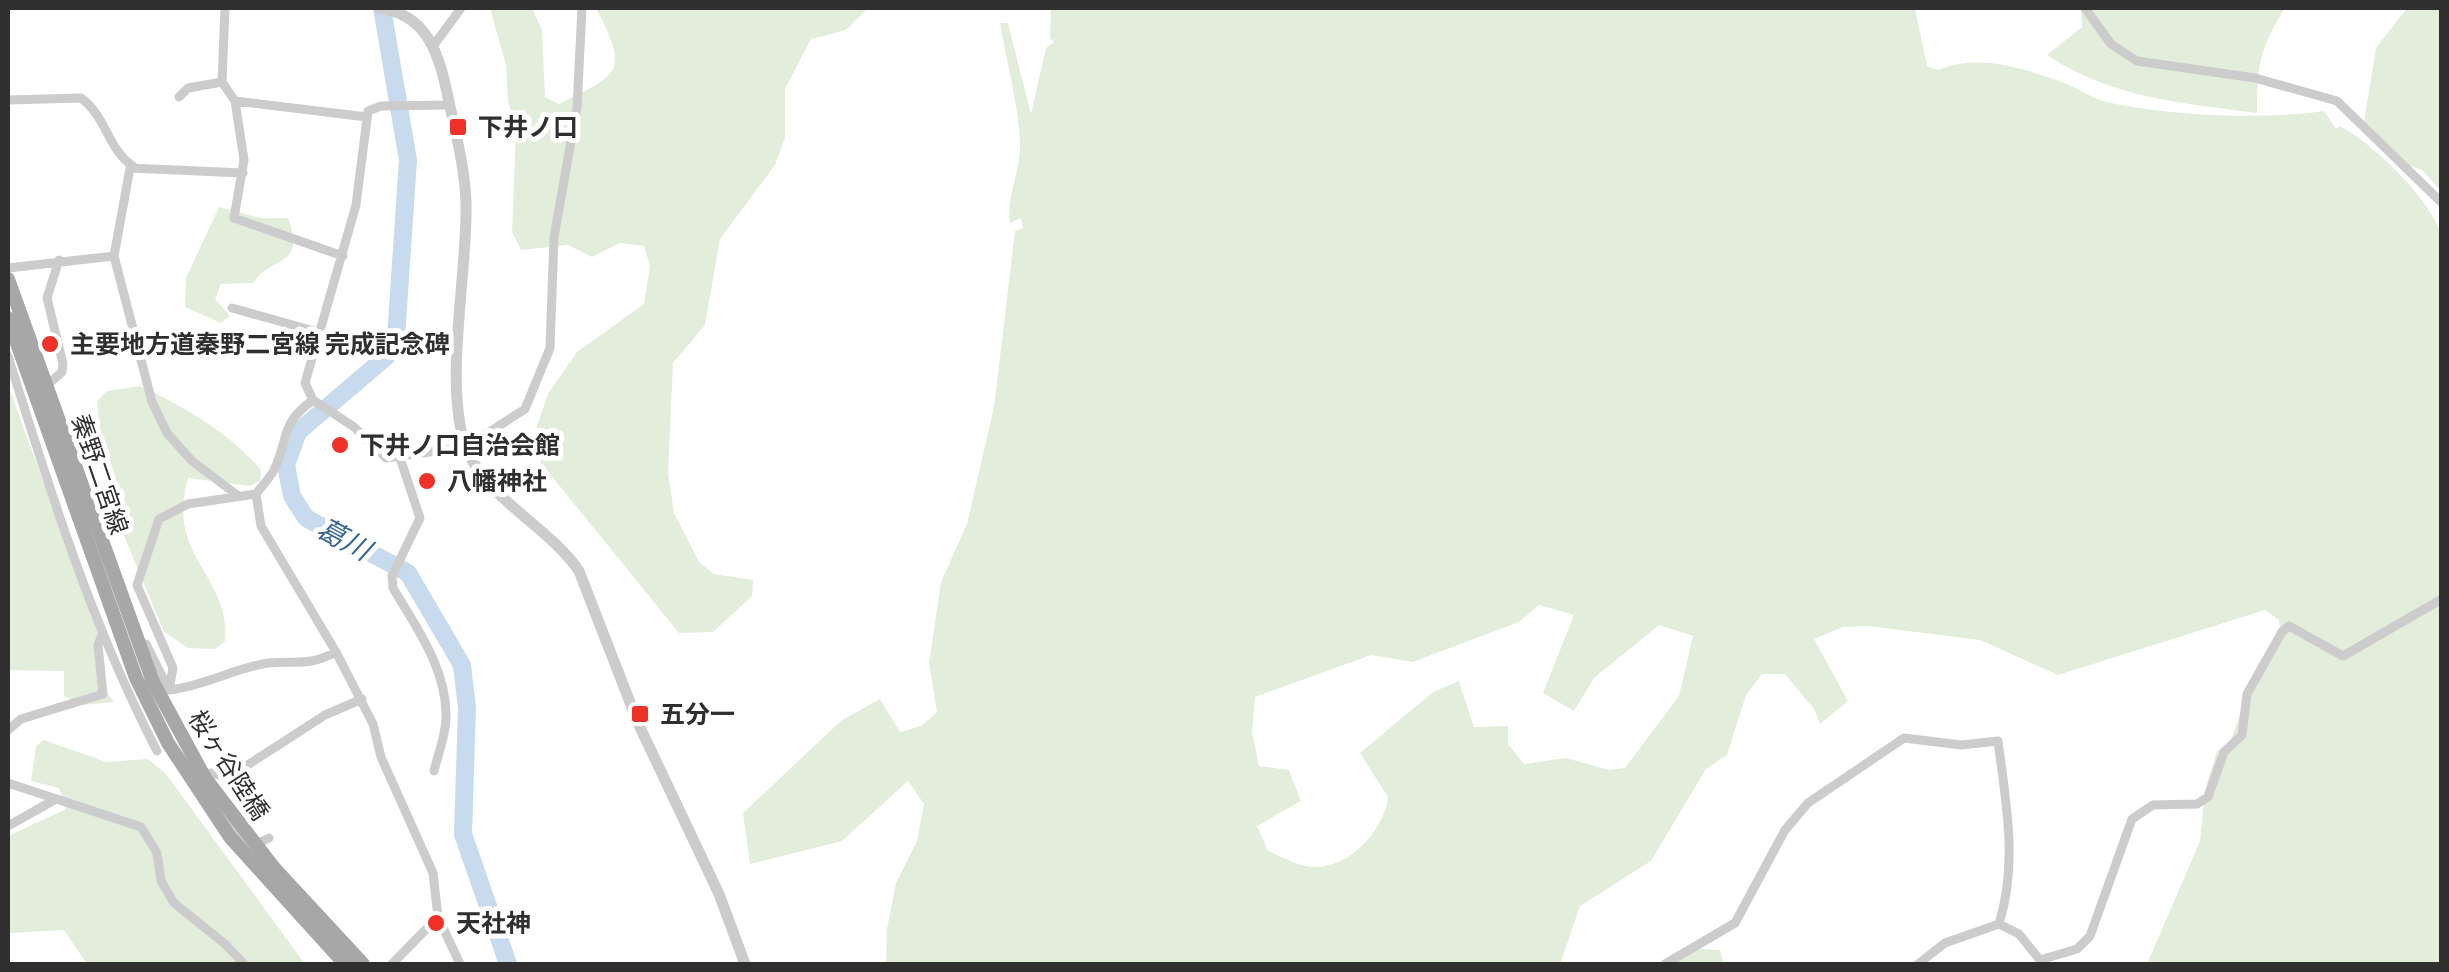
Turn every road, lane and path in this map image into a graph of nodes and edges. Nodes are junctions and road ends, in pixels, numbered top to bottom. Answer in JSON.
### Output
{"nodes":[{"id":1,"x":226,"y":8,"type":"edge"},
{"id":2,"x":380,"y":8,"type":"edge"},
{"id":3,"x":460,"y":8,"type":"edge"},
{"id":4,"x":582,"y":8,"type":"edge"},
{"id":5,"x":2085,"y":8,"type":"edge"},
{"id":6,"x":434,"y":45,"type":"junction"},
{"id":7,"x":222,"y":82,"type":"junction"},
{"id":8,"x":179,"y":97,"type":"dead end"},
{"id":9,"x":8,"y":100,"type":"edge"},
{"id":10,"x":235,"y":101,"type":"junction"},
{"id":11,"x":449,"y":105,"type":"junction"},
{"id":12,"x":367,"y":117,"type":"junction"},
{"id":13,"x":136,"y":168,"type":"junction"},
{"id":14,"x":243,"y":173,"type":"junction"},
{"id":15,"x":2442,"y":203,"type":"edge"},
{"id":16,"x":114,"y":256,"type":"junction"},
{"id":17,"x":343,"y":256,"type":"junction"},
{"id":18,"x":59,"y":260,"type":"junction"},
{"id":19,"x":8,"y":268,"type":"edge"},
{"id":20,"x":8,"y":279,"type":"edge"},
{"id":21,"x":232,"y":308,"type":"dead end"},
{"id":22,"x":8,"y":318,"type":"edge"},
{"id":23,"x":321,"y":333,"type":"junction"},
{"id":24,"x":11,"y":352,"type":"edge"},
{"id":25,"x":46,"y":386,"type":"junction"},
{"id":26,"x":314,"y":400,"type":"junction"},
{"id":27,"x":466,"y":448,"type":"junction"},
{"id":28,"x":400,"y":458,"type":"junction"},
{"id":29,"x":256,"y":494,"type":"junction"},
{"id":30,"x":237,"y":495,"type":"junction"},
{"id":31,"x":2442,"y":599,"type":"edge"},
{"id":32,"x":103,"y":632,"type":"junction"},
{"id":33,"x":145,"y":641,"type":"dead end"},
{"id":34,"x":336,"y":652,"type":"junction"},
{"id":35,"x":144,"y":683,"type":"junction"},
{"id":36,"x":122,"y":686,"type":"junction"},
{"id":37,"x":169,"y":690,"type":"junction"},
{"id":38,"x":362,"y":699,"type":"junction"},
{"id":39,"x":8,"y":730,"type":"edge"},
{"id":40,"x":157,"y":751,"type":"dead end"},
{"id":41,"x":434,"y":771,"type":"dead end"},
{"id":42,"x":8,"y":783,"type":"edge"},
{"id":43,"x":56,"y":799,"type":"junction"},
{"id":44,"x":8,"y":826,"type":"edge"},
{"id":45,"x":269,"y":838,"type":"dead end"},
{"id":46,"x":267,"y":870,"type":"junction"},
{"id":47,"x":438,"y":917,"type":"junction"},
{"id":48,"x":1999,"y":924,"type":"junction"},
{"id":49,"x":244,"y":964,"type":"edge"},
{"id":50,"x":345,"y":964,"type":"edge"},
{"id":51,"x":363,"y":964,"type":"edge"},
{"id":52,"x":392,"y":964,"type":"edge"},
{"id":53,"x":460,"y":964,"type":"edge"},
{"id":54,"x":745,"y":964,"type":"edge"},
{"id":55,"x":1666,"y":964,"type":"edge"},
{"id":56,"x":1918,"y":964,"type":"edge"}],
"edges":[{"from":1,"to":7,"type":"street"},
{"from":2,"to":6,"type":"street"},
{"from":3,"to":6,"type":"street"},
{"from":4,"to":27,"type":"street"},
{"from":5,"to":15,"type":"street"},
{"from":6,"to":11,"type":"street"},
{"from":7,"to":8,"type":"street"},
{"from":7,"to":10,"type":"street"},
{"from":9,"to":13,"type":"street"},
{"from":10,"to":12,"type":"street"},
{"from":10,"to":14,"type":"street"},
{"from":11,"to":12,"type":"street"},
{"from":11,"to":27,"type":"street"},
{"from":12,"to":17,"type":"street"},
{"from":13,"to":14,"type":"street"},
{"from":13,"to":16,"type":"street"},
{"from":14,"to":17,"type":"street"},
{"from":16,"to":18,"type":"street"},
{"from":16,"to":30,"type":"street"},
{"from":17,"to":23,"type":"street"},
{"from":18,"to":19,"type":"street"},
{"from":18,"to":25,"type":"street"},
{"from":20,"to":25,"type":"main road","name":"秦野二宮線"},
{"from":21,"to":23,"type":"street"},
{"from":22,"to":24,"type":"main road","name":"秦野二宮線"},
{"from":23,"to":26,"type":"street"},
{"from":24,"to":32,"type":"street"},
{"from":24,"to":35,"type":"main road","name":"秦野二宮線"},
{"from":25,"to":35,"type":"main road","name":"秦野二宮線"},
{"from":26,"to":28,"type":"street"},
{"from":26,"to":29,"type":"street"},
{"from":27,"to":28,"type":"street"},
{"from":27,"to":54,"type":"street"},
{"from":28,"to":41,"type":"street"},
{"from":29,"to":30,"type":"street"},
{"from":29,"to":34,"type":"street"},
{"from":30,"to":37,"type":"street"},
{"from":31,"to":48,"type":"street"},
{"from":32,"to":36,"type":"street"},
{"from":32,"to":39,"type":"street"},
{"from":33,"to":37,"type":"street"},
{"from":34,"to":37,"type":"street"},
{"from":34,"to":38,"type":"street"},
{"from":35,"to":36,"type":"street"},
{"from":35,"to":46,"type":"main road","name":"桜ヶ谷陸橋","bridge":true},
{"from":36,"to":40,"type":"street"},
{"from":38,"to":45,"type":"street"},
{"from":38,"to":47,"type":"street"},
{"from":42,"to":43,"type":"street"},
{"from":43,"to":44,"type":"street"},
{"from":43,"to":49,"type":"street"},
{"from":46,"to":50,"type":"main road"},
{"from":46,"to":51,"type":"main road"},
{"from":47,"to":52,"type":"street"},
{"from":47,"to":53,"type":"street"},
{"from":48,"to":55,"type":"street"},
{"from":48,"to":56,"type":"street"}]}
